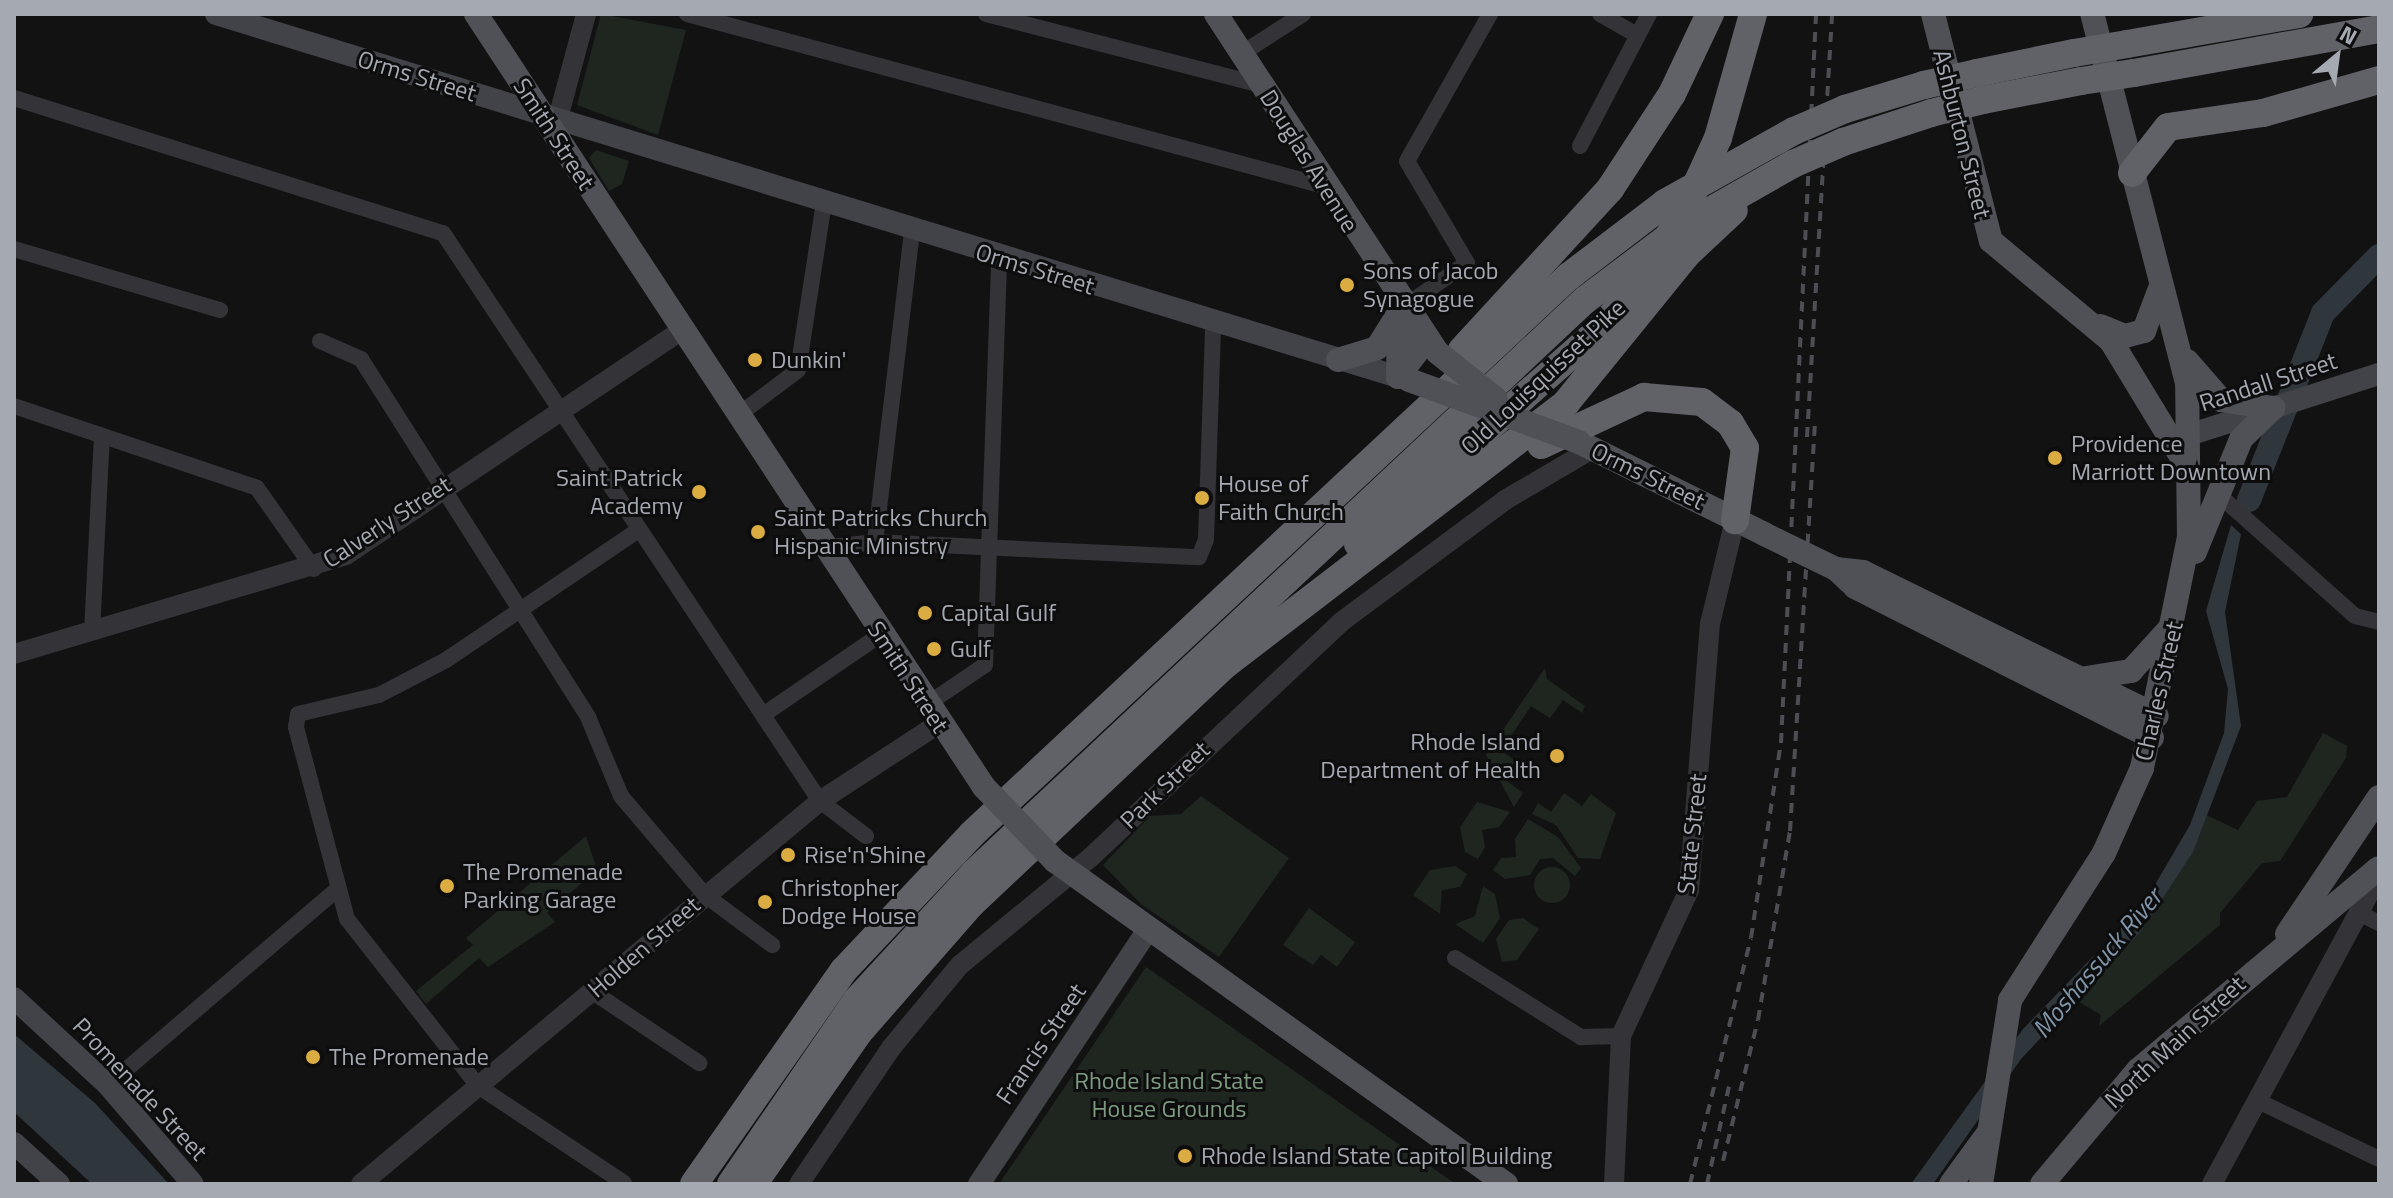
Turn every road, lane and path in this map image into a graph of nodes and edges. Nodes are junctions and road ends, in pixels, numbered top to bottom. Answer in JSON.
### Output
{"nodes":[{"id":1,"x":216,"y":14,"type":"edge"},
{"id":2,"x":476,"y":14,"type":"edge"},
{"id":3,"x":586,"y":14,"type":"edge"},
{"id":4,"x":687,"y":14,"type":"edge"},
{"id":5,"x":986,"y":14,"type":"edge"},
{"id":6,"x":1216,"y":14,"type":"edge"},
{"id":7,"x":1303,"y":14,"type":"edge"},
{"id":8,"x":1490,"y":14,"type":"edge"},
{"id":9,"x":1600,"y":14,"type":"edge"},
{"id":10,"x":1649,"y":14,"type":"edge"},
{"id":11,"x":1710,"y":14,"type":"edge"},
{"id":12,"x":1753,"y":14,"type":"edge"},
{"id":13,"x":1933,"y":14,"type":"edge"},
{"id":14,"x":2092,"y":14,"type":"edge"},
{"id":15,"x":2299,"y":14,"type":"edge"},
{"id":16,"x":2379,"y":29,"type":"edge"},
{"id":17,"x":1637,"y":35,"type":"junction"},
{"id":18,"x":1241,"y":54,"type":"junction"},
{"id":19,"x":2379,"y":80,"type":"edge"},
{"id":20,"x":1260,"y":85,"type":"junction"},
{"id":21,"x":14,"y":98,"type":"edge"},
{"id":22,"x":551,"y":123,"type":"junction"},
{"id":23,"x":1580,"y":146,"type":"dead end"},
{"id":24,"x":1793,"y":164,"type":"junction"},
{"id":25,"x":2132,"y":173,"type":"junction"},
{"id":26,"x":1324,"y":186,"type":"junction"},
{"id":27,"x":824,"y":203,"type":"junction"},
{"id":28,"x":912,"y":230,"type":"junction"},
{"id":29,"x":14,"y":249,"type":"edge"},
{"id":30,"x":999,"y":257,"type":"junction"},
{"id":31,"x":2159,"y":276,"type":"junction"},
{"id":32,"x":220,"y":310,"type":"dead end"},
{"id":33,"x":1407,"y":316,"type":"junction"},
{"id":34,"x":2088,"y":318,"type":"junction"},
{"id":35,"x":1213,"y":324,"type":"junction"},
{"id":36,"x":681,"y":331,"type":"junction"},
{"id":37,"x":320,"y":341,"type":"dead end"},
{"id":38,"x":2178,"y":346,"type":"junction"},
{"id":39,"x":1338,"y":360,"type":"junction"},
{"id":40,"x":2379,"y":374,"type":"edge"},
{"id":41,"x":1403,"y":379,"type":"junction"},
{"id":42,"x":14,"y":406,"type":"edge"},
{"id":43,"x":2273,"y":408,"type":"junction"},
{"id":44,"x":561,"y":409,"type":"junction"},
{"id":45,"x":737,"y":416,"type":"junction"},
{"id":46,"x":1521,"y":416,"type":"junction"},
{"id":47,"x":102,"y":436,"type":"junction"},
{"id":48,"x":2182,"y":437,"type":"junction"},
{"id":49,"x":1586,"y":446,"type":"junction"},
{"id":50,"x":442,"y":486,"type":"junction"},
{"id":51,"x":1455,"y":490,"type":"junction"},
{"id":52,"x":2218,"y":494,"type":"junction"},
{"id":53,"x":1735,"y":520,"type":"junction"},
{"id":54,"x":639,"y":530,"type":"junction"},
{"id":55,"x":875,"y":542,"type":"junction"},
{"id":56,"x":823,"y":548,"type":"junction"},
{"id":57,"x":987,"y":548,"type":"junction"},
{"id":58,"x":314,"y":569,"type":"junction"},
{"id":59,"x":1836,"y":569,"type":"junction"},
{"id":60,"x":1252,"y":571,"type":"junction"},
{"id":61,"x":2184,"y":572,"type":"junction"},
{"id":62,"x":521,"y":610,"type":"junction"},
{"id":63,"x":2175,"y":621,"type":"junction"},
{"id":64,"x":2378,"y":623,"type":"edge"},
{"id":65,"x":92,"y":632,"type":"junction"},
{"id":66,"x":880,"y":635,"type":"junction"},
{"id":67,"x":14,"y":654,"type":"edge"},
{"id":68,"x":1225,"y":665,"type":"junction"},
{"id":69,"x":2077,"y":676,"type":"junction"},
{"id":70,"x":932,"y":714,"type":"junction"},
{"id":71,"x":763,"y":715,"type":"junction"},
{"id":72,"x":2155,"y":727,"type":"junction"},
{"id":73,"x":2379,"y":797,"type":"edge"},
{"id":74,"x":820,"y":801,"type":"junction"},
{"id":75,"x":866,"y":836,"type":"dead end"},
{"id":76,"x":1062,"y":868,"type":"junction"},
{"id":77,"x":2379,"y":868,"type":"edge"},
{"id":78,"x":2379,"y":875,"type":"edge"},
{"id":79,"x":335,"y":891,"type":"junction"},
{"id":80,"x":705,"y":895,"type":"junction"},
{"id":81,"x":2359,"y":913,"type":"junction"},
{"id":82,"x":2379,"y":923,"type":"edge"},
{"id":83,"x":1146,"y":933,"type":"junction"},
{"id":84,"x":772,"y":945,"type":"dead end"},
{"id":85,"x":1455,"y":958,"type":"dead end"},
{"id":86,"x":2265,"y":960,"type":"junction"},
{"id":87,"x":593,"y":992,"type":"junction"},
{"id":88,"x":14,"y":998,"type":"edge"},
{"id":89,"x":1621,"y":1036,"type":"junction"},
{"id":90,"x":699,"y":1063,"type":"dead end"},
{"id":91,"x":108,"y":1085,"type":"junction"},
{"id":92,"x":478,"y":1086,"type":"junction"},
{"id":93,"x":759,"y":1087,"type":"junction"},
{"id":94,"x":2256,"y":1100,"type":"junction"},
{"id":95,"x":2089,"y":1126,"type":"junction"},
{"id":96,"x":1992,"y":1127,"type":"junction"},
{"id":97,"x":14,"y":1143,"type":"edge"},
{"id":98,"x":2379,"y":1159,"type":"edge"},
{"id":99,"x":624,"y":1183,"type":"edge"},
{"id":100,"x":59,"y":1184,"type":"edge"},
{"id":101,"x":193,"y":1184,"type":"edge"},
{"id":102,"x":361,"y":1184,"type":"edge"},
{"id":103,"x":672,"y":1184,"type":"edge"},
{"id":104,"x":694,"y":1184,"type":"edge"},
{"id":105,"x":731,"y":1184,"type":"edge"},
{"id":106,"x":753,"y":1184,"type":"edge"},
{"id":107,"x":799,"y":1184,"type":"edge"},
{"id":108,"x":979,"y":1184,"type":"edge"},
{"id":109,"x":1506,"y":1184,"type":"edge"},
{"id":110,"x":1614,"y":1184,"type":"edge"},
{"id":111,"x":1951,"y":1184,"type":"edge"},
{"id":112,"x":1981,"y":1184,"type":"edge"},
{"id":113,"x":2042,"y":1184,"type":"edge"},
{"id":114,"x":2061,"y":1184,"type":"edge"},
{"id":115,"x":2212,"y":1184,"type":"edge"}],
"edges":[{"from":1,"to":22,"type":"main road","name":"Orms Street"},
{"from":2,"to":22,"type":"main road","name":"Smith Street"},
{"from":3,"to":22,"type":"street"},
{"from":4,"to":26,"type":"street"},
{"from":5,"to":20,"type":"street"},
{"from":6,"to":18,"type":"main road","name":"Douglas Avenue"},
{"from":7,"to":18,"type":"street"},
{"from":8,"to":33,"type":"street"},
{"from":9,"to":17,"type":"street"},
{"from":10,"to":17,"type":"street"},
{"from":11,"to":60,"type":"highway"},
{"from":12,"to":68,"type":"highway","name":"Old Louisquisset Pike","bridge":true},
{"from":13,"to":34,"type":"main road","name":"Ashburton Street"},
{"from":14,"to":25,"type":"main road","name":"Charles Street"},
{"from":15,"to":60,"type":"highway","bridge":true},
{"from":16,"to":24,"type":"highway","bridge":true},
{"from":17,"to":23,"type":"street"},
{"from":18,"to":20,"type":"main road","name":"Douglas Avenue"},
{"from":19,"to":25,"type":"highway"},
{"from":20,"to":26,"type":"main road","name":"Douglas Avenue"},
{"from":21,"to":44,"type":"street"},
{"from":22,"to":27,"type":"main road","name":"Orms Street"},
{"from":22,"to":36,"type":"main road","name":"Smith Street"},
{"from":24,"to":51,"type":"highway"},
{"from":24,"to":105,"type":"highway"},
{"from":25,"to":31,"type":"main road","name":"Charles Street"},
{"from":26,"to":33,"type":"main road","name":"Douglas Avenue"},
{"from":27,"to":28,"type":"main road","name":"Orms Street"},
{"from":27,"to":45,"type":"street"},
{"from":28,"to":30,"type":"main road","name":"Orms Street"},
{"from":28,"to":55,"type":"street"},
{"from":29,"to":32,"type":"street"},
{"from":30,"to":35,"type":"main road","name":"Orms Street"},
{"from":30,"to":57,"type":"street","name":"Holden Street"},
{"from":31,"to":34,"type":"main road"},
{"from":31,"to":38,"type":"main road","name":"Charles Street"},
{"from":33,"to":39,"type":"main road"},
{"from":33,"to":41,"type":"main road"},
{"from":33,"to":46,"type":"main road","name":"Douglas Avenue","bridge":true},
{"from":34,"to":48,"type":"main road"},
{"from":35,"to":39,"type":"main road","name":"Orms Street"},
{"from":35,"to":57,"type":"street"},
{"from":36,"to":44,"type":"street","name":"Calverly Street"},
{"from":36,"to":45,"type":"main road","name":"Smith Street"},
{"from":37,"to":50,"type":"street"},
{"from":38,"to":43,"type":"main road"},
{"from":38,"to":48,"type":"main road","name":"Charles Street"},
{"from":39,"to":41,"type":"main road","name":"Orms Street"},
{"from":40,"to":43,"type":"main road","name":"Randall Street"},
{"from":41,"to":46,"type":"main road","name":"Orms Street","bridge":true},
{"from":42,"to":47,"type":"street"},
{"from":43,"to":48,"type":"main road","name":"Randall Street"},
{"from":43,"to":52,"type":"main road"},
{"from":44,"to":50,"type":"street","name":"Calverly Street"},
{"from":44,"to":54,"type":"street"},
{"from":45,"to":56,"type":"main road","name":"Smith Street"},
{"from":46,"to":49,"type":"main road","name":"Orms Street","bridge":true},
{"from":47,"to":58,"type":"street"},
{"from":47,"to":65,"type":"street"},
{"from":48,"to":61,"type":"main road","name":"Charles Street"},
{"from":49,"to":53,"type":"main road","name":"Orms Street"},
{"from":49,"to":76,"type":"street","name":"Park Street"},
{"from":50,"to":58,"type":"street","name":"Calverly Street"},
{"from":50,"to":62,"type":"street"},
{"from":51,"to":53,"type":"highway"},
{"from":51,"to":68,"type":"highway"},
{"from":52,"to":61,"type":"main road"},
{"from":52,"to":64,"type":"street"},
{"from":53,"to":59,"type":"main road","name":"Orms Street","bridge":true},
{"from":53,"to":89,"type":"street","name":"State Street"},
{"from":54,"to":62,"type":"street"},
{"from":54,"to":71,"type":"street"},
{"from":55,"to":56,"type":"street"},
{"from":55,"to":57,"type":"street"},
{"from":56,"to":66,"type":"main road","name":"Smith Street"},
{"from":57,"to":70,"type":"street","name":"Holden Street"},
{"from":58,"to":65,"type":"street","name":"Calverly Street"},
{"from":59,"to":69,"type":"main road","name":"Orms Street"},
{"from":59,"to":72,"type":"main road","name":"Orms Street"},
{"from":60,"to":93,"type":"highway"},
{"from":61,"to":63,"type":"main road","name":"Charles Street"},
{"from":62,"to":79,"type":"street"},
{"from":62,"to":80,"type":"street"},
{"from":63,"to":69,"type":"main road"},
{"from":63,"to":72,"type":"main road","name":"Charles Street"},
{"from":65,"to":67,"type":"street","name":"Calverly Street"},
{"from":66,"to":70,"type":"main road","name":"Smith Street"},
{"from":66,"to":71,"type":"street"},
{"from":68,"to":106,"type":"highway"},
{"from":69,"to":72,"type":"main road","name":"Orms Street"},
{"from":70,"to":74,"type":"street","name":"Holden Street"},
{"from":70,"to":76,"type":"main road","name":"Smith Street","bridge":true},
{"from":71,"to":74,"type":"street"},
{"from":72,"to":96,"type":"main road","name":"Charles Street"},
{"from":73,"to":86,"type":"main road","name":"North Main Street"},
{"from":74,"to":75,"type":"street"},
{"from":74,"to":80,"type":"street","name":"Holden Street"},
{"from":76,"to":83,"type":"main road","name":"Smith Street"},
{"from":76,"to":107,"type":"street","name":"Park Street"},
{"from":77,"to":86,"type":"main road","name":"North Main Street"},
{"from":78,"to":81,"type":"street"},
{"from":79,"to":91,"type":"street"},
{"from":79,"to":92,"type":"street"},
{"from":80,"to":84,"type":"street"},
{"from":80,"to":87,"type":"street","name":"Holden Street"},
{"from":81,"to":82,"type":"street"},
{"from":81,"to":94,"type":"street"},
{"from":83,"to":108,"type":"main road","name":"Francis Street"},
{"from":83,"to":109,"type":"main road","name":"Smith Street"},
{"from":85,"to":89,"type":"street"},
{"from":86,"to":95,"type":"main road","name":"North Main Street"},
{"from":87,"to":90,"type":"street"},
{"from":87,"to":92,"type":"street","name":"Holden Street"},
{"from":88,"to":91,"type":"main road","name":"Promenade Street"},
{"from":89,"to":110,"type":"street","name":"State Street"},
{"from":91,"to":101,"type":"main road","name":"Promenade Street"},
{"from":92,"to":99,"type":"street"},
{"from":92,"to":102,"type":"street","name":"Holden Street"},
{"from":93,"to":103,"type":"highway"},
{"from":93,"to":104,"type":"highway"},
{"from":94,"to":98,"type":"street"},
{"from":94,"to":115,"type":"street"},
{"from":95,"to":113,"type":"main road","name":"North Main Street"},
{"from":95,"to":114,"type":"main road","name":"North Main Street"},
{"from":96,"to":111,"type":"main road"},
{"from":96,"to":112,"type":"main road","name":"Charles Street"},
{"from":97,"to":100,"type":"main road"}]}
